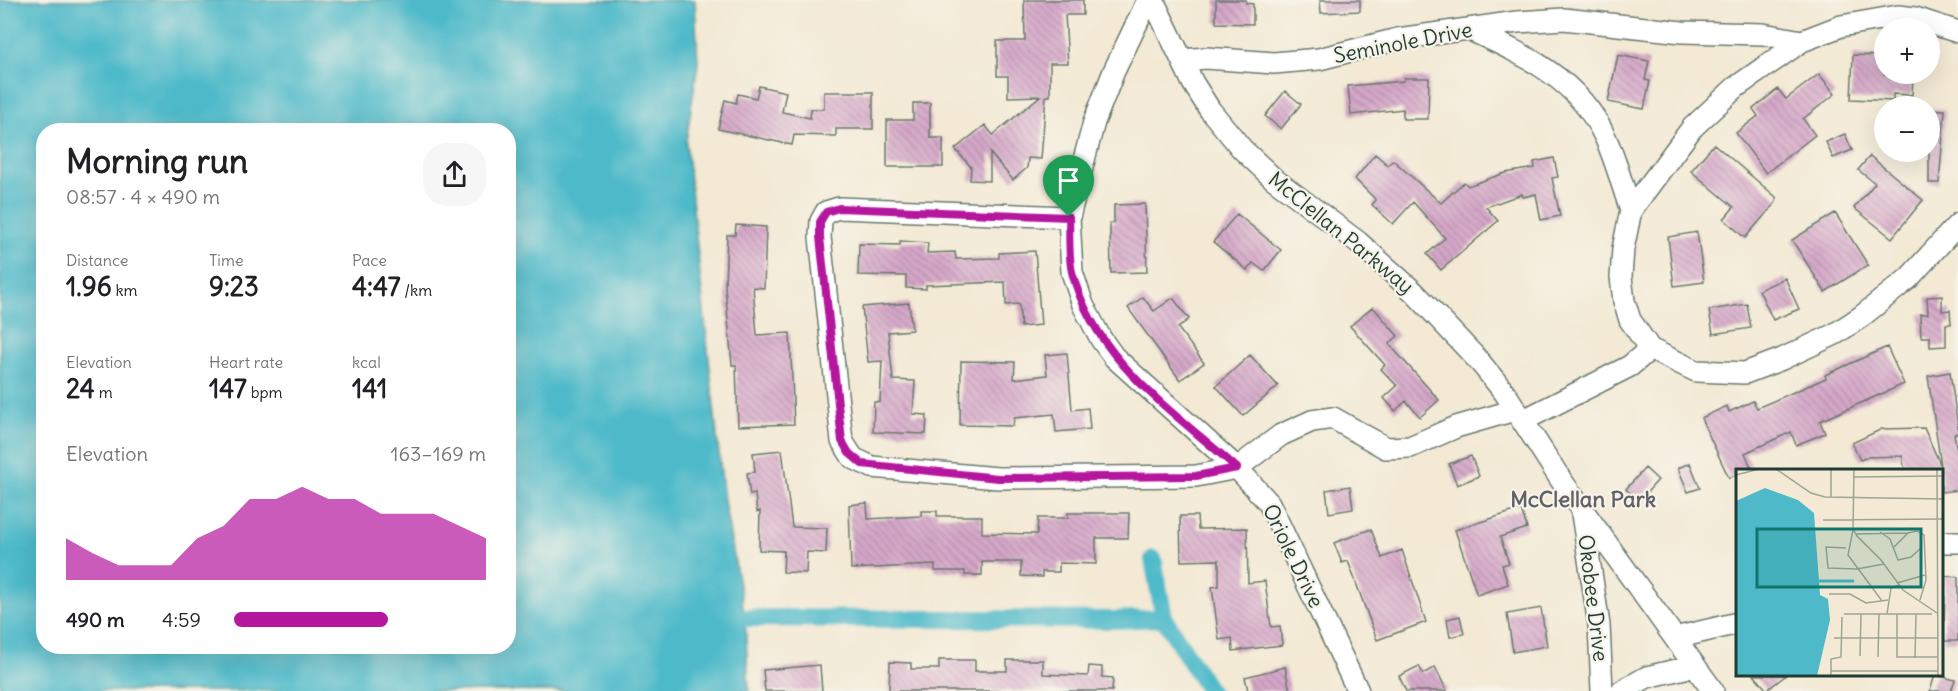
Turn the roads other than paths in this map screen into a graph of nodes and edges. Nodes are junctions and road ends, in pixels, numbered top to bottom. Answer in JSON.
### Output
{"nodes":[{"id":1,"x":1148,"y":0,"type":"edge"},
{"id":2,"x":1153,"y":0,"type":"edge"},
{"id":3,"x":1584,"y":10,"type":"edge"},
{"id":4,"x":1468,"y":29,"type":"junction"},
{"id":5,"x":1958,"y":32,"type":"edge"},
{"id":6,"x":1802,"y":41,"type":"junction"},
{"id":7,"x":1182,"y":60,"type":"junction"},
{"id":8,"x":1631,"y":210,"type":"junction"},
{"id":9,"x":1069,"y":217,"type":"junction"},
{"id":10,"x":1958,"y":224,"type":"edge"},
{"id":11,"x":1650,"y":349,"type":"junction"},
{"id":12,"x":1519,"y":415,"type":"junction"},
{"id":13,"x":1237,"y":468,"type":"junction"},
{"id":14,"x":1581,"y":505,"type":"junction"},
{"id":15,"x":1736,"y":623,"type":"edge"},
{"id":16,"x":1675,"y":638,"type":"junction"},
{"id":17,"x":1693,"y":666,"type":"junction"},
{"id":18,"x":1358,"y":691,"type":"edge"},
{"id":19,"x":1602,"y":691,"type":"edge"},
{"id":20,"x":1622,"y":691,"type":"edge"},
{"id":21,"x":1713,"y":691,"type":"edge"}],
"edges":[{"from":1,"to":9,"type":"street","name":"Oriole Drive"},
{"from":2,"to":7,"type":"street","name":"McClellan Parkway"},
{"from":3,"to":4,"type":"street","name":"Seminole Drive"},
{"from":3,"to":6,"type":"street","name":"Seminole Drive"},
{"from":4,"to":7,"type":"street","name":"Seminole Drive"},
{"from":4,"to":8,"type":"street"},
{"from":5,"to":6,"type":"street"},
{"from":6,"to":8,"type":"street"},
{"from":7,"to":12,"type":"street","name":"McClellan Parkway"},
{"from":8,"to":11,"type":"street"},
{"from":9,"to":13,"type":"street","name":"Oriole Drive"},
{"from":9,"to":13,"type":"street"},
{"from":10,"to":11,"type":"street"},
{"from":11,"to":12,"type":"street"},
{"from":12,"to":13,"type":"street"},
{"from":12,"to":14,"type":"street","name":"McClellan Parkway"},
{"from":13,"to":18,"type":"street","name":"Oriole Drive"},
{"from":14,"to":16,"type":"street","name":"McClellan Parkway"},
{"from":14,"to":19,"type":"street","name":"Okobee Drive"},
{"from":15,"to":16,"type":"street"},
{"from":16,"to":17,"type":"street","name":"McClellan Parkway"},
{"from":17,"to":20,"type":"street","name":"Okobee Drive"},
{"from":17,"to":21,"type":"street","name":"McClellan Parkway"}]}
